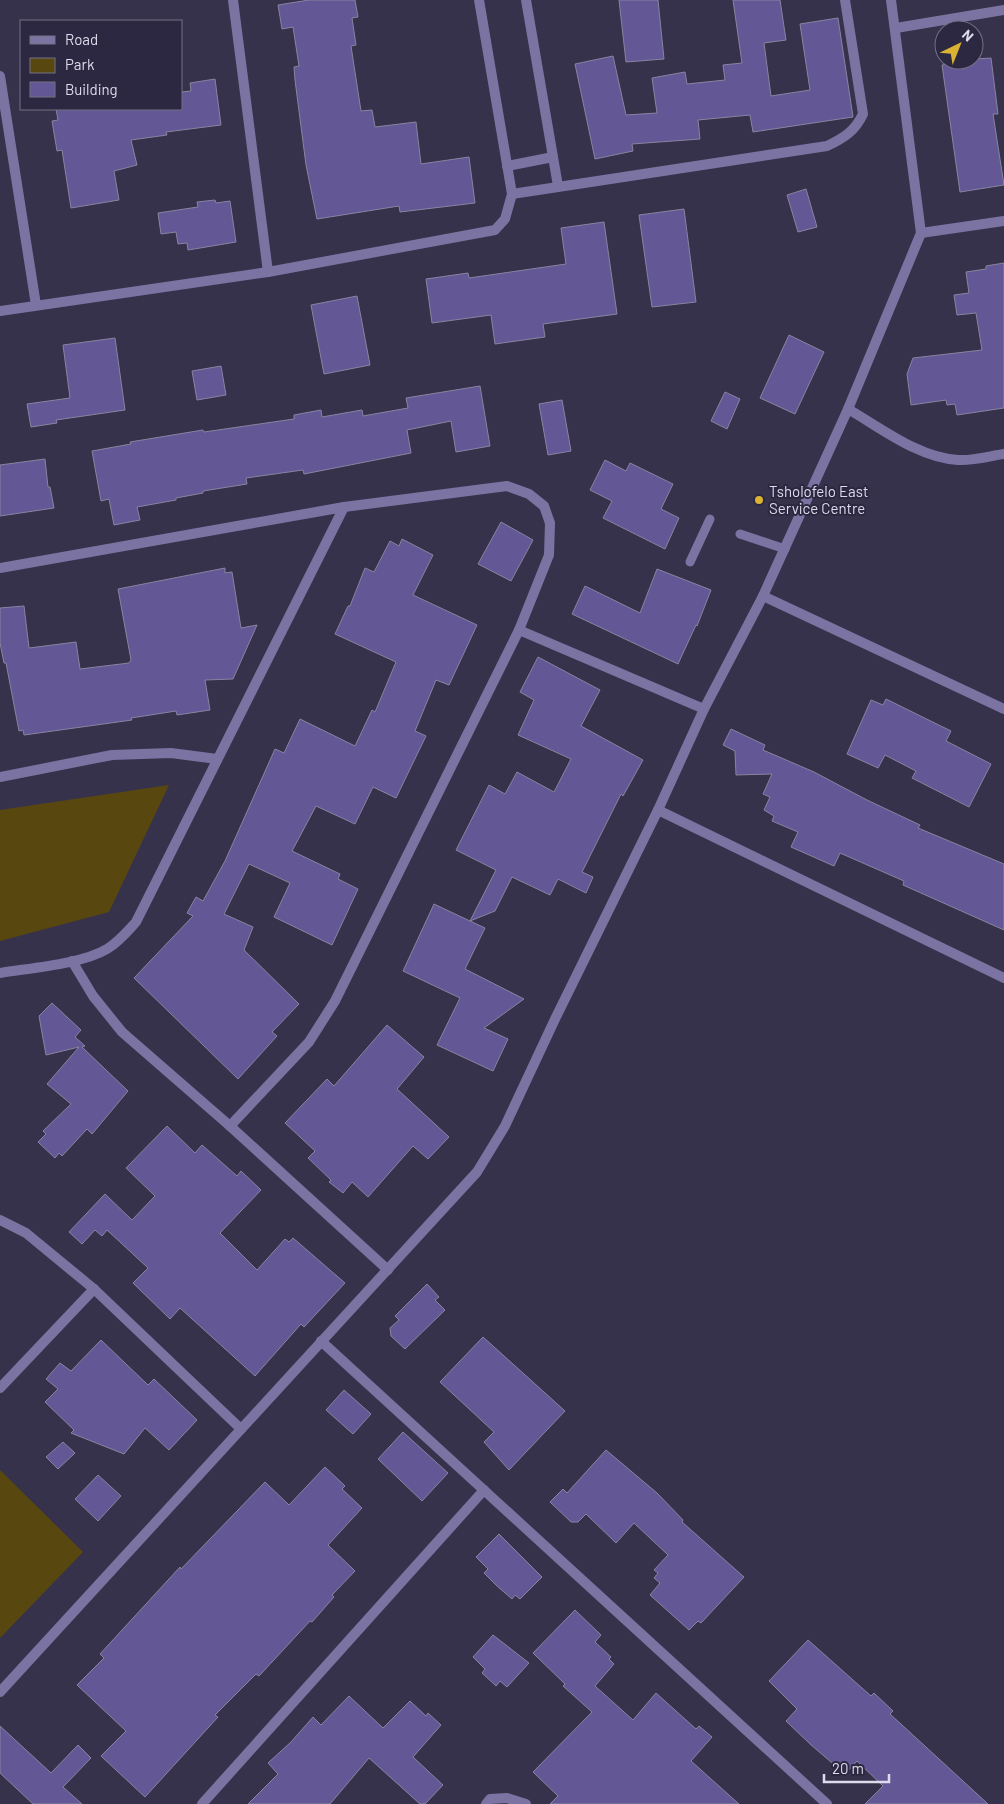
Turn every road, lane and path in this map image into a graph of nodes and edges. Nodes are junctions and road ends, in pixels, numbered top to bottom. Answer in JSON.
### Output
{"nodes":[{"id":1,"x":233,"y":0,"type":"edge"},
{"id":2,"x":479,"y":0,"type":"edge"},
{"id":3,"x":526,"y":0,"type":"edge"},
{"id":4,"x":845,"y":0,"type":"edge"},
{"id":5,"x":891,"y":0,"type":"edge"},
{"id":6,"x":1004,"y":10,"type":"edge"},
{"id":7,"x":896,"y":28,"type":"junction"},
{"id":8,"x":0,"y":76,"type":"edge"},
{"id":9,"x":553,"y":156,"type":"junction"},
{"id":10,"x":507,"y":166,"type":"junction"},
{"id":11,"x":558,"y":186,"type":"junction"},
{"id":12,"x":512,"y":194,"type":"junction"},
{"id":13,"x":1004,"y":221,"type":"edge"},
{"id":14,"x":921,"y":233,"type":"junction"},
{"id":15,"x":268,"y":272,"type":"junction"},
{"id":16,"x":36,"y":305,"type":"junction"},
{"id":17,"x":0,"y":311,"type":"edge"},
{"id":18,"x":848,"y":409,"type":"junction"},
{"id":19,"x":1004,"y":454,"type":"edge"},
{"id":20,"x":344,"y":507,"type":"junction"},
{"id":21,"x":710,"y":519,"type":"dead end"},
{"id":22,"x":740,"y":534,"type":"dead end"},
{"id":23,"x":785,"y":549,"type":"junction"},
{"id":24,"x":690,"y":562,"type":"dead end"},
{"id":25,"x":0,"y":568,"type":"edge"},
{"id":26,"x":763,"y":596,"type":"junction"},
{"id":27,"x":520,"y":630,"type":"junction"},
{"id":28,"x":1004,"y":709,"type":"edge"},
{"id":29,"x":704,"y":710,"type":"junction"},
{"id":30,"x":217,"y":759,"type":"junction"},
{"id":31,"x":0,"y":777,"type":"edge"},
{"id":32,"x":658,"y":810,"type":"junction"},
{"id":33,"x":72,"y":960,"type":"junction"},
{"id":34,"x":0,"y":974,"type":"edge"},
{"id":35,"x":1004,"y":978,"type":"edge"},
{"id":36,"x":230,"y":1126,"type":"junction"},
{"id":37,"x":0,"y":1220,"type":"edge"},
{"id":38,"x":388,"y":1270,"type":"junction"},
{"id":39,"x":94,"y":1289,"type":"junction"},
{"id":40,"x":321,"y":1341,"type":"junction"},
{"id":41,"x":0,"y":1388,"type":"edge"},
{"id":42,"x":241,"y":1429,"type":"junction"},
{"id":43,"x":484,"y":1490,"type":"junction"},
{"id":44,"x":0,"y":1692,"type":"edge"},
{"id":45,"x":202,"y":1804,"type":"edge"},
{"id":46,"x":486,"y":1804,"type":"edge"},
{"id":47,"x":526,"y":1804,"type":"edge"},
{"id":48,"x":827,"y":1804,"type":"edge"}],
"edges":[{"from":1,"to":15,"type":"street"},
{"from":2,"to":10,"type":"street"},
{"from":3,"to":9,"type":"street"},
{"from":4,"to":11,"type":"street"},
{"from":5,"to":7,"type":"street"},
{"from":6,"to":7,"type":"street"},
{"from":7,"to":14,"type":"street"},
{"from":8,"to":16,"type":"street"},
{"from":9,"to":10,"type":"street"},
{"from":9,"to":11,"type":"street"},
{"from":10,"to":12,"type":"street"},
{"from":11,"to":12,"type":"street"},
{"from":12,"to":15,"type":"street"},
{"from":13,"to":14,"type":"street"},
{"from":14,"to":18,"type":"street"},
{"from":15,"to":16,"type":"street"},
{"from":16,"to":17,"type":"street"},
{"from":18,"to":19,"type":"street"},
{"from":18,"to":23,"type":"street"},
{"from":20,"to":25,"type":"street"},
{"from":20,"to":27,"type":"street"},
{"from":20,"to":30,"type":"street"},
{"from":21,"to":24,"type":"lane"},
{"from":22,"to":23,"type":"lane"},
{"from":23,"to":26,"type":"street"},
{"from":26,"to":28,"type":"street"},
{"from":26,"to":29,"type":"street"},
{"from":27,"to":29,"type":"street"},
{"from":27,"to":36,"type":"street"},
{"from":29,"to":32,"type":"street"},
{"from":30,"to":31,"type":"street"},
{"from":30,"to":33,"type":"street"},
{"from":32,"to":35,"type":"street"},
{"from":32,"to":38,"type":"street"},
{"from":33,"to":34,"type":"street"},
{"from":33,"to":36,"type":"street"},
{"from":36,"to":38,"type":"street"},
{"from":37,"to":39,"type":"street"},
{"from":38,"to":40,"type":"street"},
{"from":39,"to":41,"type":"street"},
{"from":39,"to":42,"type":"street"},
{"from":40,"to":42,"type":"street"},
{"from":40,"to":43,"type":"street"},
{"from":42,"to":44,"type":"street"},
{"from":43,"to":45,"type":"street"},
{"from":43,"to":48,"type":"street"},
{"from":46,"to":47,"type":"street"}]}
